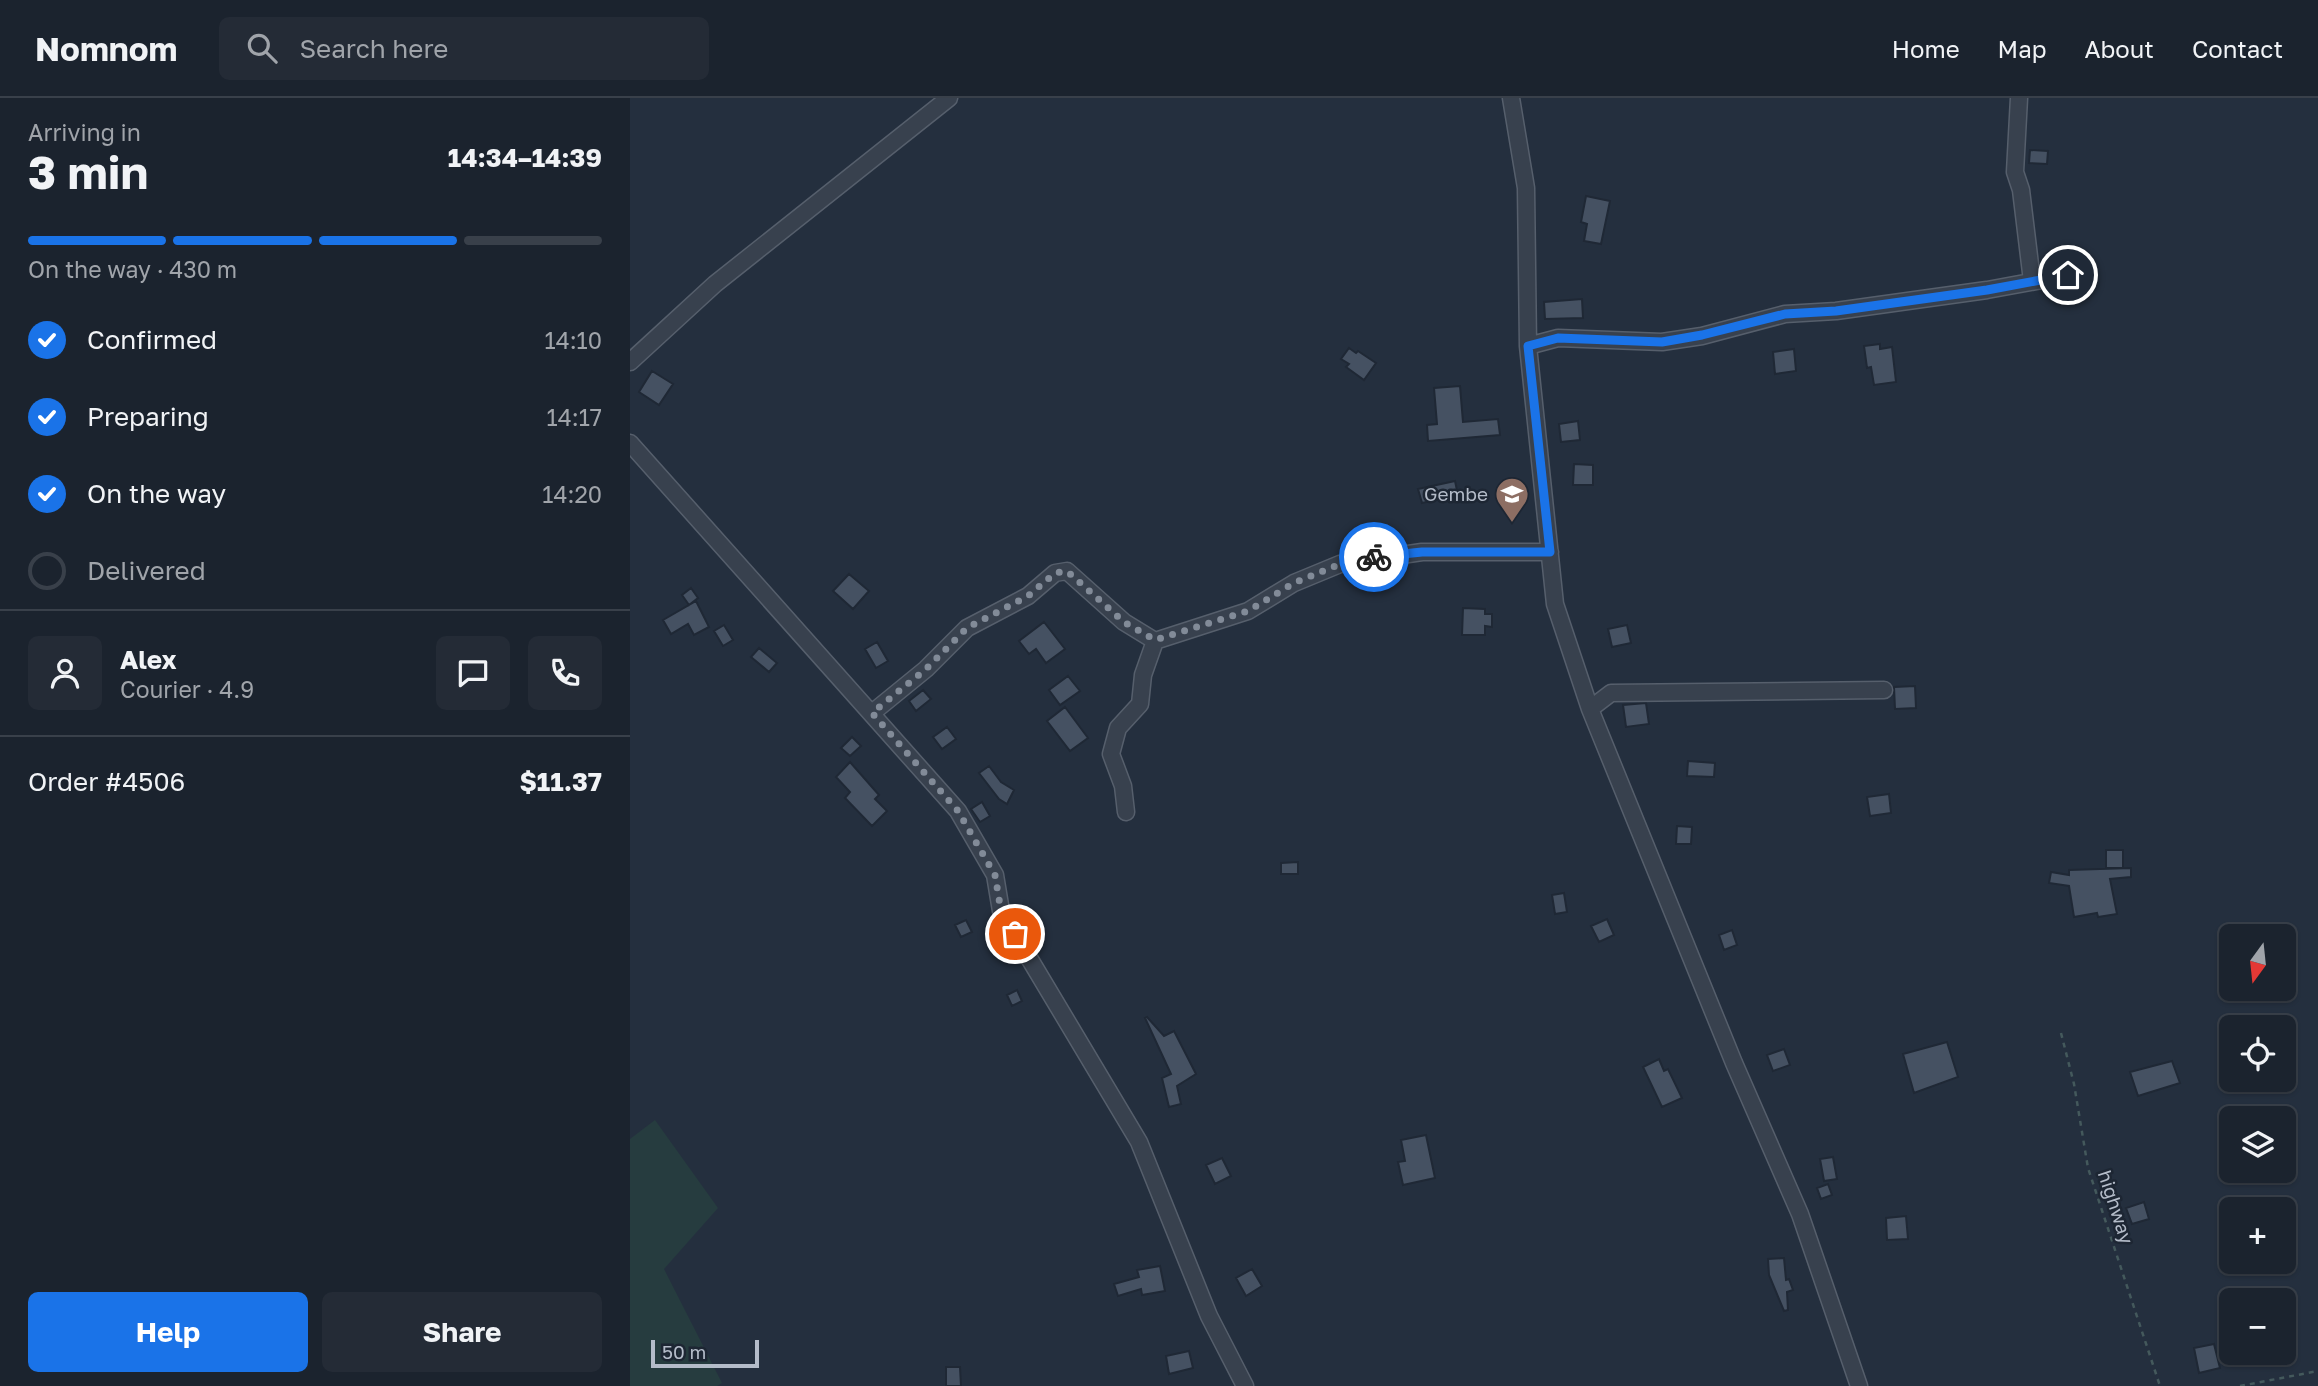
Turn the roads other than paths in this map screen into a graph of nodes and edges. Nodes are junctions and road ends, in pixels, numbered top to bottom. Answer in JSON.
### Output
{"nodes":[{"id":1,"x":949,"y":98,"type":"edge"},
{"id":2,"x":1511,"y":98,"type":"edge"},
{"id":3,"x":2019,"y":98,"type":"edge"},
{"id":4,"x":2068,"y":275,"type":"dead end"},
{"id":5,"x":2032,"y":281,"type":"junction"},
{"id":6,"x":1528,"y":346,"type":"junction"},
{"id":7,"x":630,"y":362,"type":"edge"},
{"id":8,"x":630,"y":443,"type":"edge"},
{"id":9,"x":1550,"y":552,"type":"junction"},
{"id":10,"x":1155,"y":640,"type":"junction"},
{"id":11,"x":1884,"y":690,"type":"dead end"},
{"id":12,"x":1590,"y":709,"type":"junction"},
{"id":13,"x":872,"y":713,"type":"junction"},
{"id":14,"x":1126,"y":812,"type":"dead end"},
{"id":15,"x":1245,"y":1386,"type":"edge"},
{"id":16,"x":1859,"y":1386,"type":"edge"}],
"edges":[{"from":1,"to":7,"type":"street"},
{"from":2,"to":6,"type":"street"},
{"from":3,"to":5,"type":"street"},
{"from":4,"to":5,"type":"street"},
{"from":5,"to":6,"type":"street"},
{"from":6,"to":9,"type":"street"},
{"from":8,"to":13,"type":"street"},
{"from":9,"to":10,"type":"street"},
{"from":9,"to":12,"type":"street"},
{"from":10,"to":13,"type":"street"},
{"from":10,"to":14,"type":"street"},
{"from":11,"to":12,"type":"street"},
{"from":12,"to":16,"type":"street"},
{"from":13,"to":15,"type":"street"}]}
